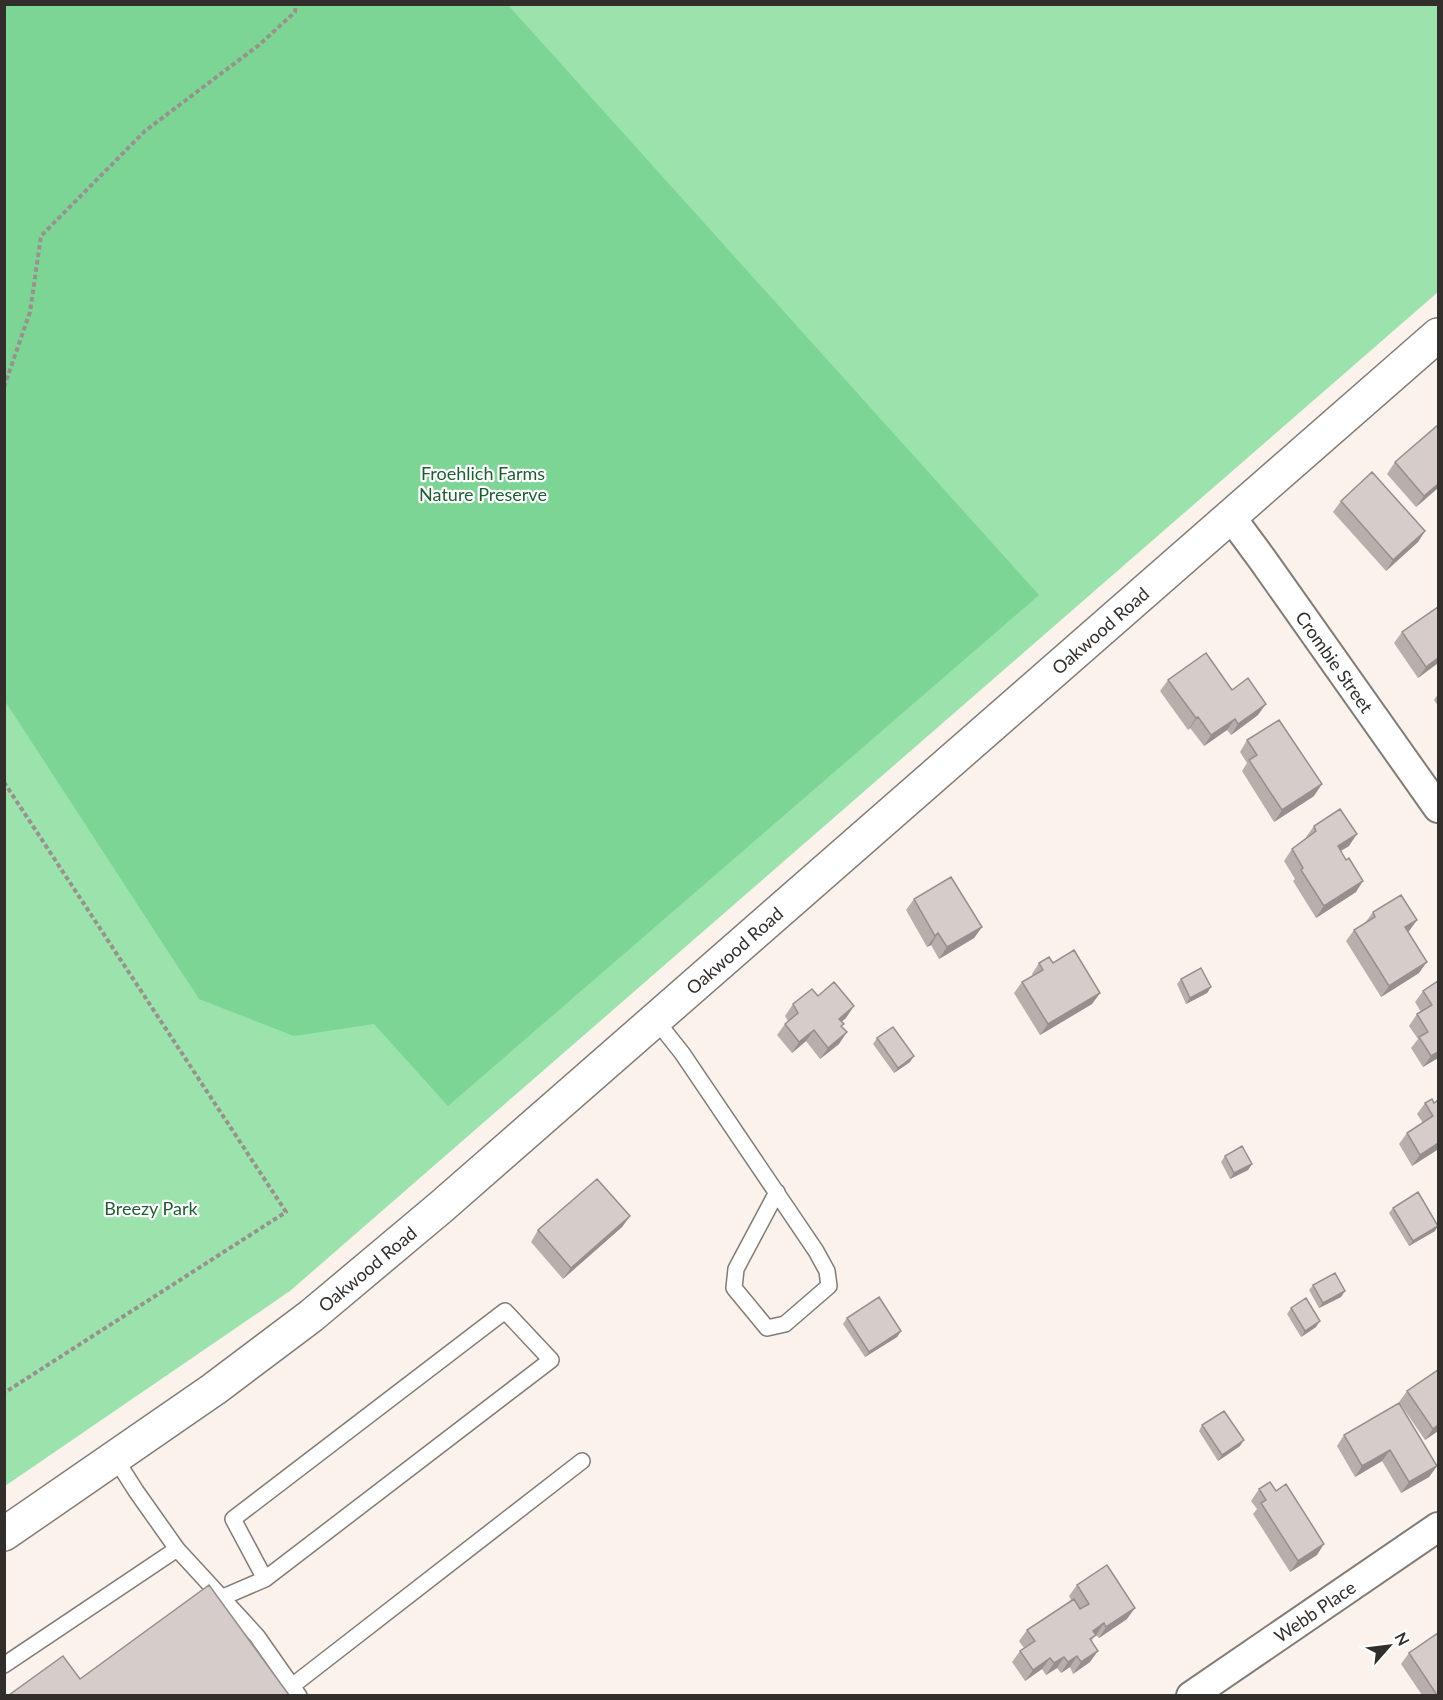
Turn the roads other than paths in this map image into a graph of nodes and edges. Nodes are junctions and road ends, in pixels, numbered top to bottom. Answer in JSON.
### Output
{"nodes":[{"id":1,"x":1438,"y":335,"type":"edge"},
{"id":2,"x":1231,"y":517,"type":"junction"},
{"id":3,"x":1438,"y":808,"type":"edge"},
{"id":4,"x":655,"y":1019,"type":"junction"},
{"id":5,"x":777,"y":1192,"type":"junction"},
{"id":6,"x":114,"y":1458,"type":"junction"},
{"id":7,"x":582,"y":1461,"type":"dead end"},
{"id":8,"x":1438,"y":1527,"type":"edge"},
{"id":9,"x":4,"y":1534,"type":"edge"},
{"id":10,"x":177,"y":1549,"type":"junction"},
{"id":11,"x":265,"y":1579,"type":"junction"},
{"id":12,"x":221,"y":1598,"type":"junction"},
{"id":13,"x":4,"y":1665,"type":"edge"},
{"id":14,"x":296,"y":1691,"type":"edge"},
{"id":15,"x":1191,"y":1695,"type":"edge"}],
"edges":[{"from":1,"to":2,"type":"main road","name":"Oakwood Road"},
{"from":2,"to":3,"type":"street","name":"Crombie Street"},
{"from":2,"to":4,"type":"main road","name":"Oakwood Road"},
{"from":4,"to":5,"type":"lane"},
{"from":4,"to":6,"type":"main road","name":"Oakwood Road"},
{"from":5,"to":5,"type":"lane"},
{"from":6,"to":9,"type":"main road","name":"Oakwood Road"},
{"from":6,"to":10,"type":"lane"},
{"from":7,"to":14,"type":"lane"},
{"from":8,"to":15,"type":"street","name":"Webb Place"},
{"from":10,"to":12,"type":"lane"},
{"from":10,"to":13,"type":"lane"},
{"from":11,"to":11,"type":"lane"},
{"from":11,"to":12,"type":"lane"},
{"from":12,"to":14,"type":"lane"}]}
